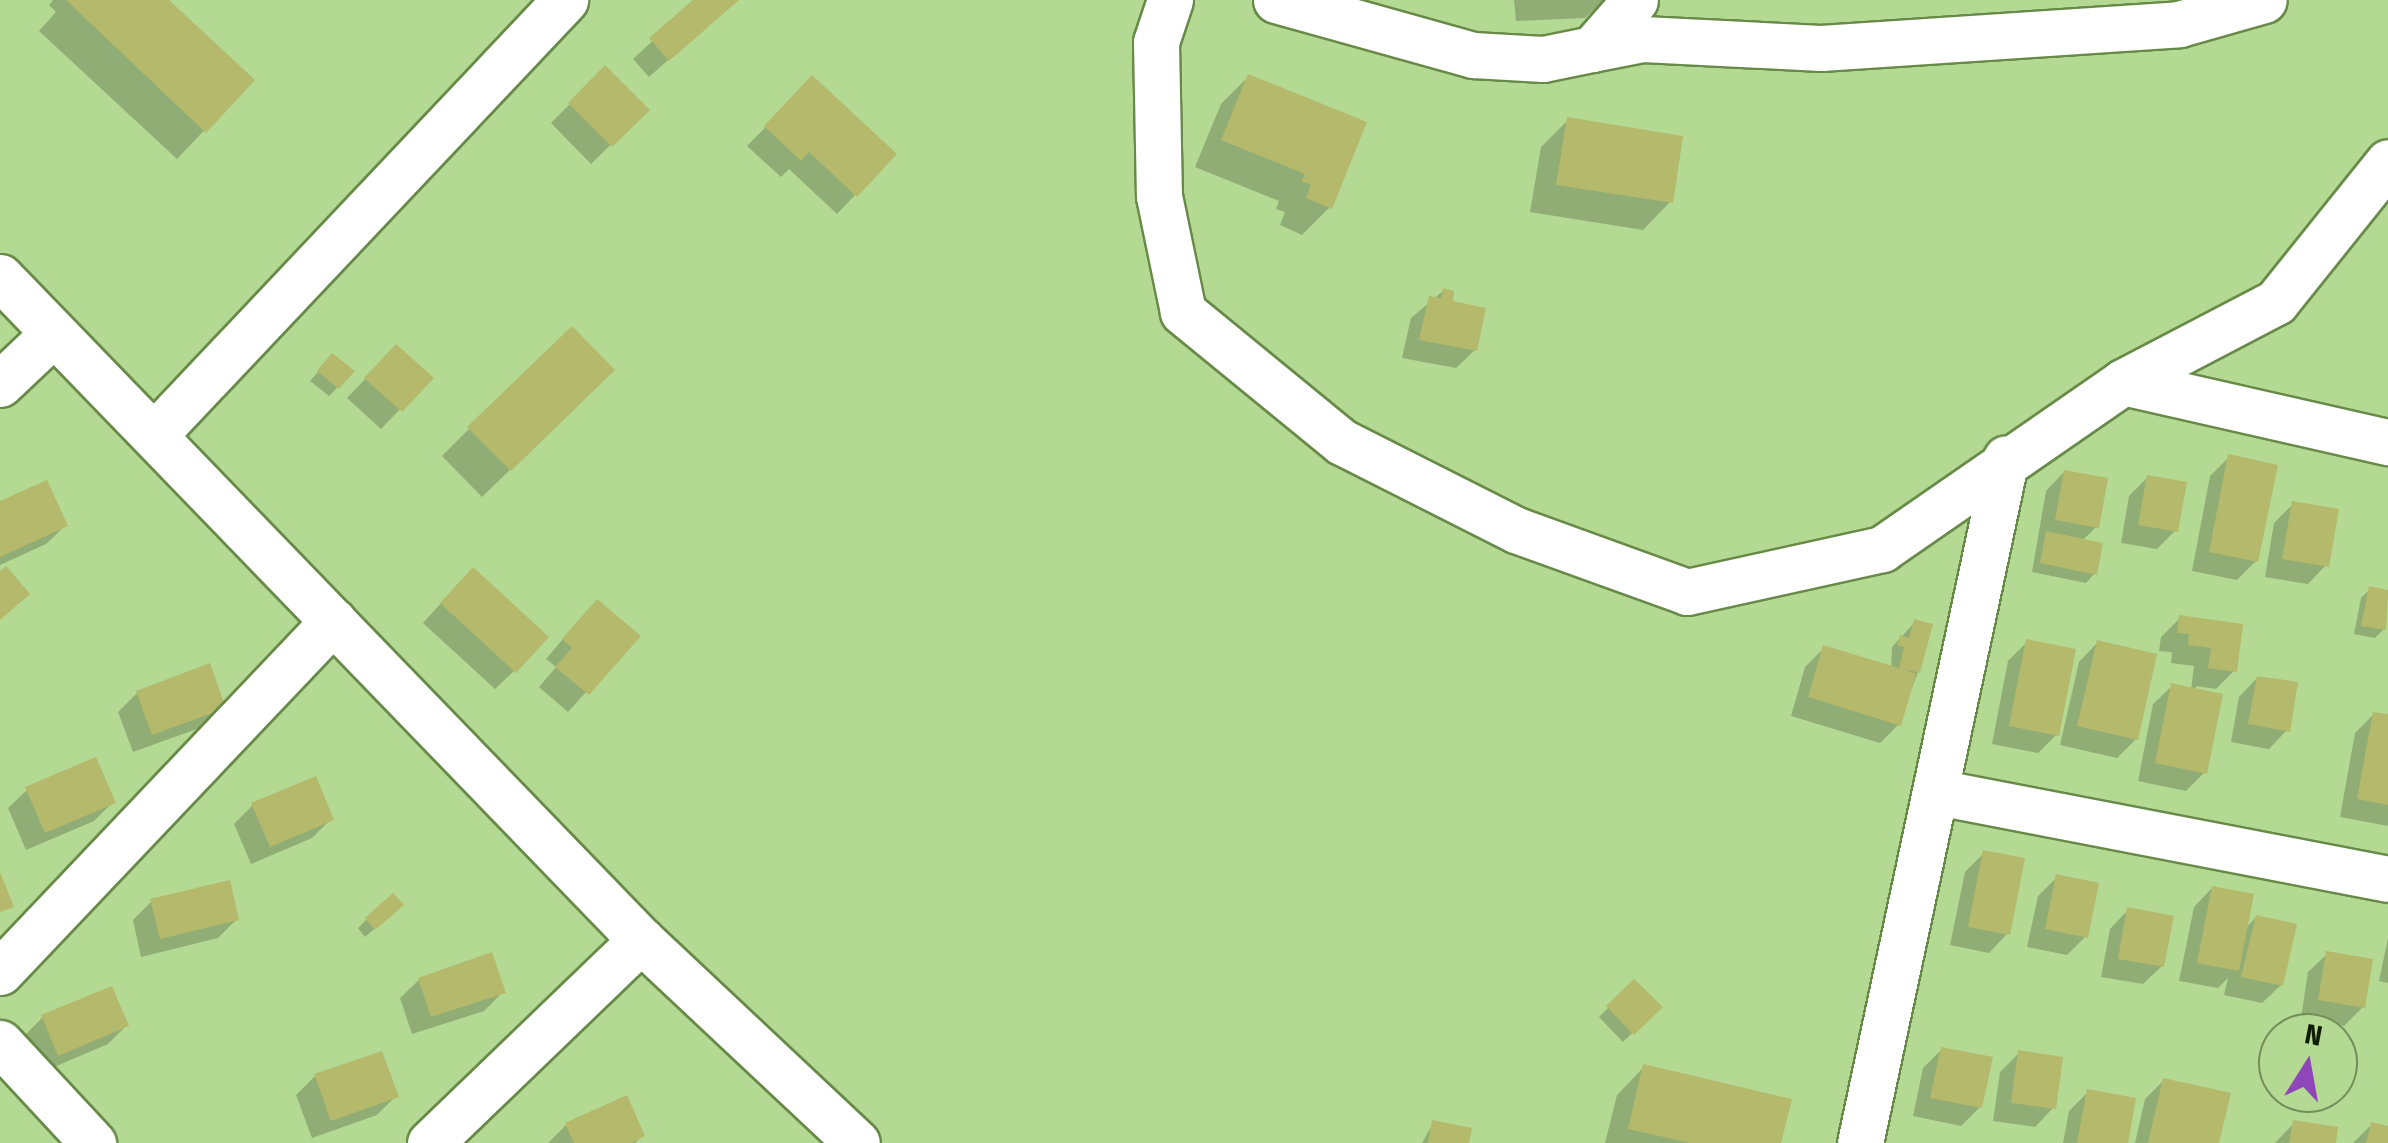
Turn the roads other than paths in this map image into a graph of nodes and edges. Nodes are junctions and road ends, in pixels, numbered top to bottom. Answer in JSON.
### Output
{"nodes":[{"id":1,"x":565,"y":0,"type":"edge"},
{"id":2,"x":1170,"y":0,"type":"edge"},
{"id":3,"x":1276,"y":0,"type":"edge"},
{"id":4,"x":1636,"y":0,"type":"edge"},
{"id":5,"x":2264,"y":0,"type":"edge"},
{"id":6,"x":1592,"y":49,"type":"junction"},
{"id":7,"x":2388,"y":162,"type":"edge"},
{"id":8,"x":0,"y":277,"type":"edge"},
{"id":9,"x":54,"y":333,"type":"junction"},
{"id":10,"x":2123,"y":382,"type":"junction"},
{"id":11,"x":0,"y":384,"type":"edge"},
{"id":12,"x":156,"y":433,"type":"junction"},
{"id":13,"x":2388,"y":442,"type":"edge"},
{"id":14,"x":2006,"y":458,"type":"junction"},
{"id":15,"x":332,"y":622,"type":"junction"},
{"id":16,"x":1937,"y":792,"type":"junction"},
{"id":17,"x":2388,"y":880,"type":"edge"},
{"id":18,"x":641,"y":940,"type":"junction"},
{"id":19,"x":0,"y":972,"type":"edge"},
{"id":20,"x":0,"y":1043,"type":"edge"},
{"id":21,"x":94,"y":1143,"type":"edge"},
{"id":22,"x":430,"y":1143,"type":"edge"},
{"id":23,"x":857,"y":1143,"type":"edge"},
{"id":24,"x":1860,"y":1143,"type":"edge"}],
"edges":[{"from":1,"to":12,"type":"street"},
{"from":2,"to":14,"type":"street"},
{"from":3,"to":6,"type":"street"},
{"from":4,"to":6,"type":"street"},
{"from":5,"to":6,"type":"street"},
{"from":7,"to":10,"type":"street"},
{"from":8,"to":9,"type":"street"},
{"from":9,"to":11,"type":"street"},
{"from":9,"to":12,"type":"street"},
{"from":10,"to":13,"type":"street"},
{"from":10,"to":14,"type":"street"},
{"from":12,"to":15,"type":"street"},
{"from":14,"to":16,"type":"street"},
{"from":15,"to":18,"type":"street"},
{"from":15,"to":19,"type":"street"},
{"from":16,"to":17,"type":"street"},
{"from":16,"to":24,"type":"street"},
{"from":18,"to":22,"type":"street"},
{"from":18,"to":23,"type":"street"},
{"from":20,"to":21,"type":"street"}]}
